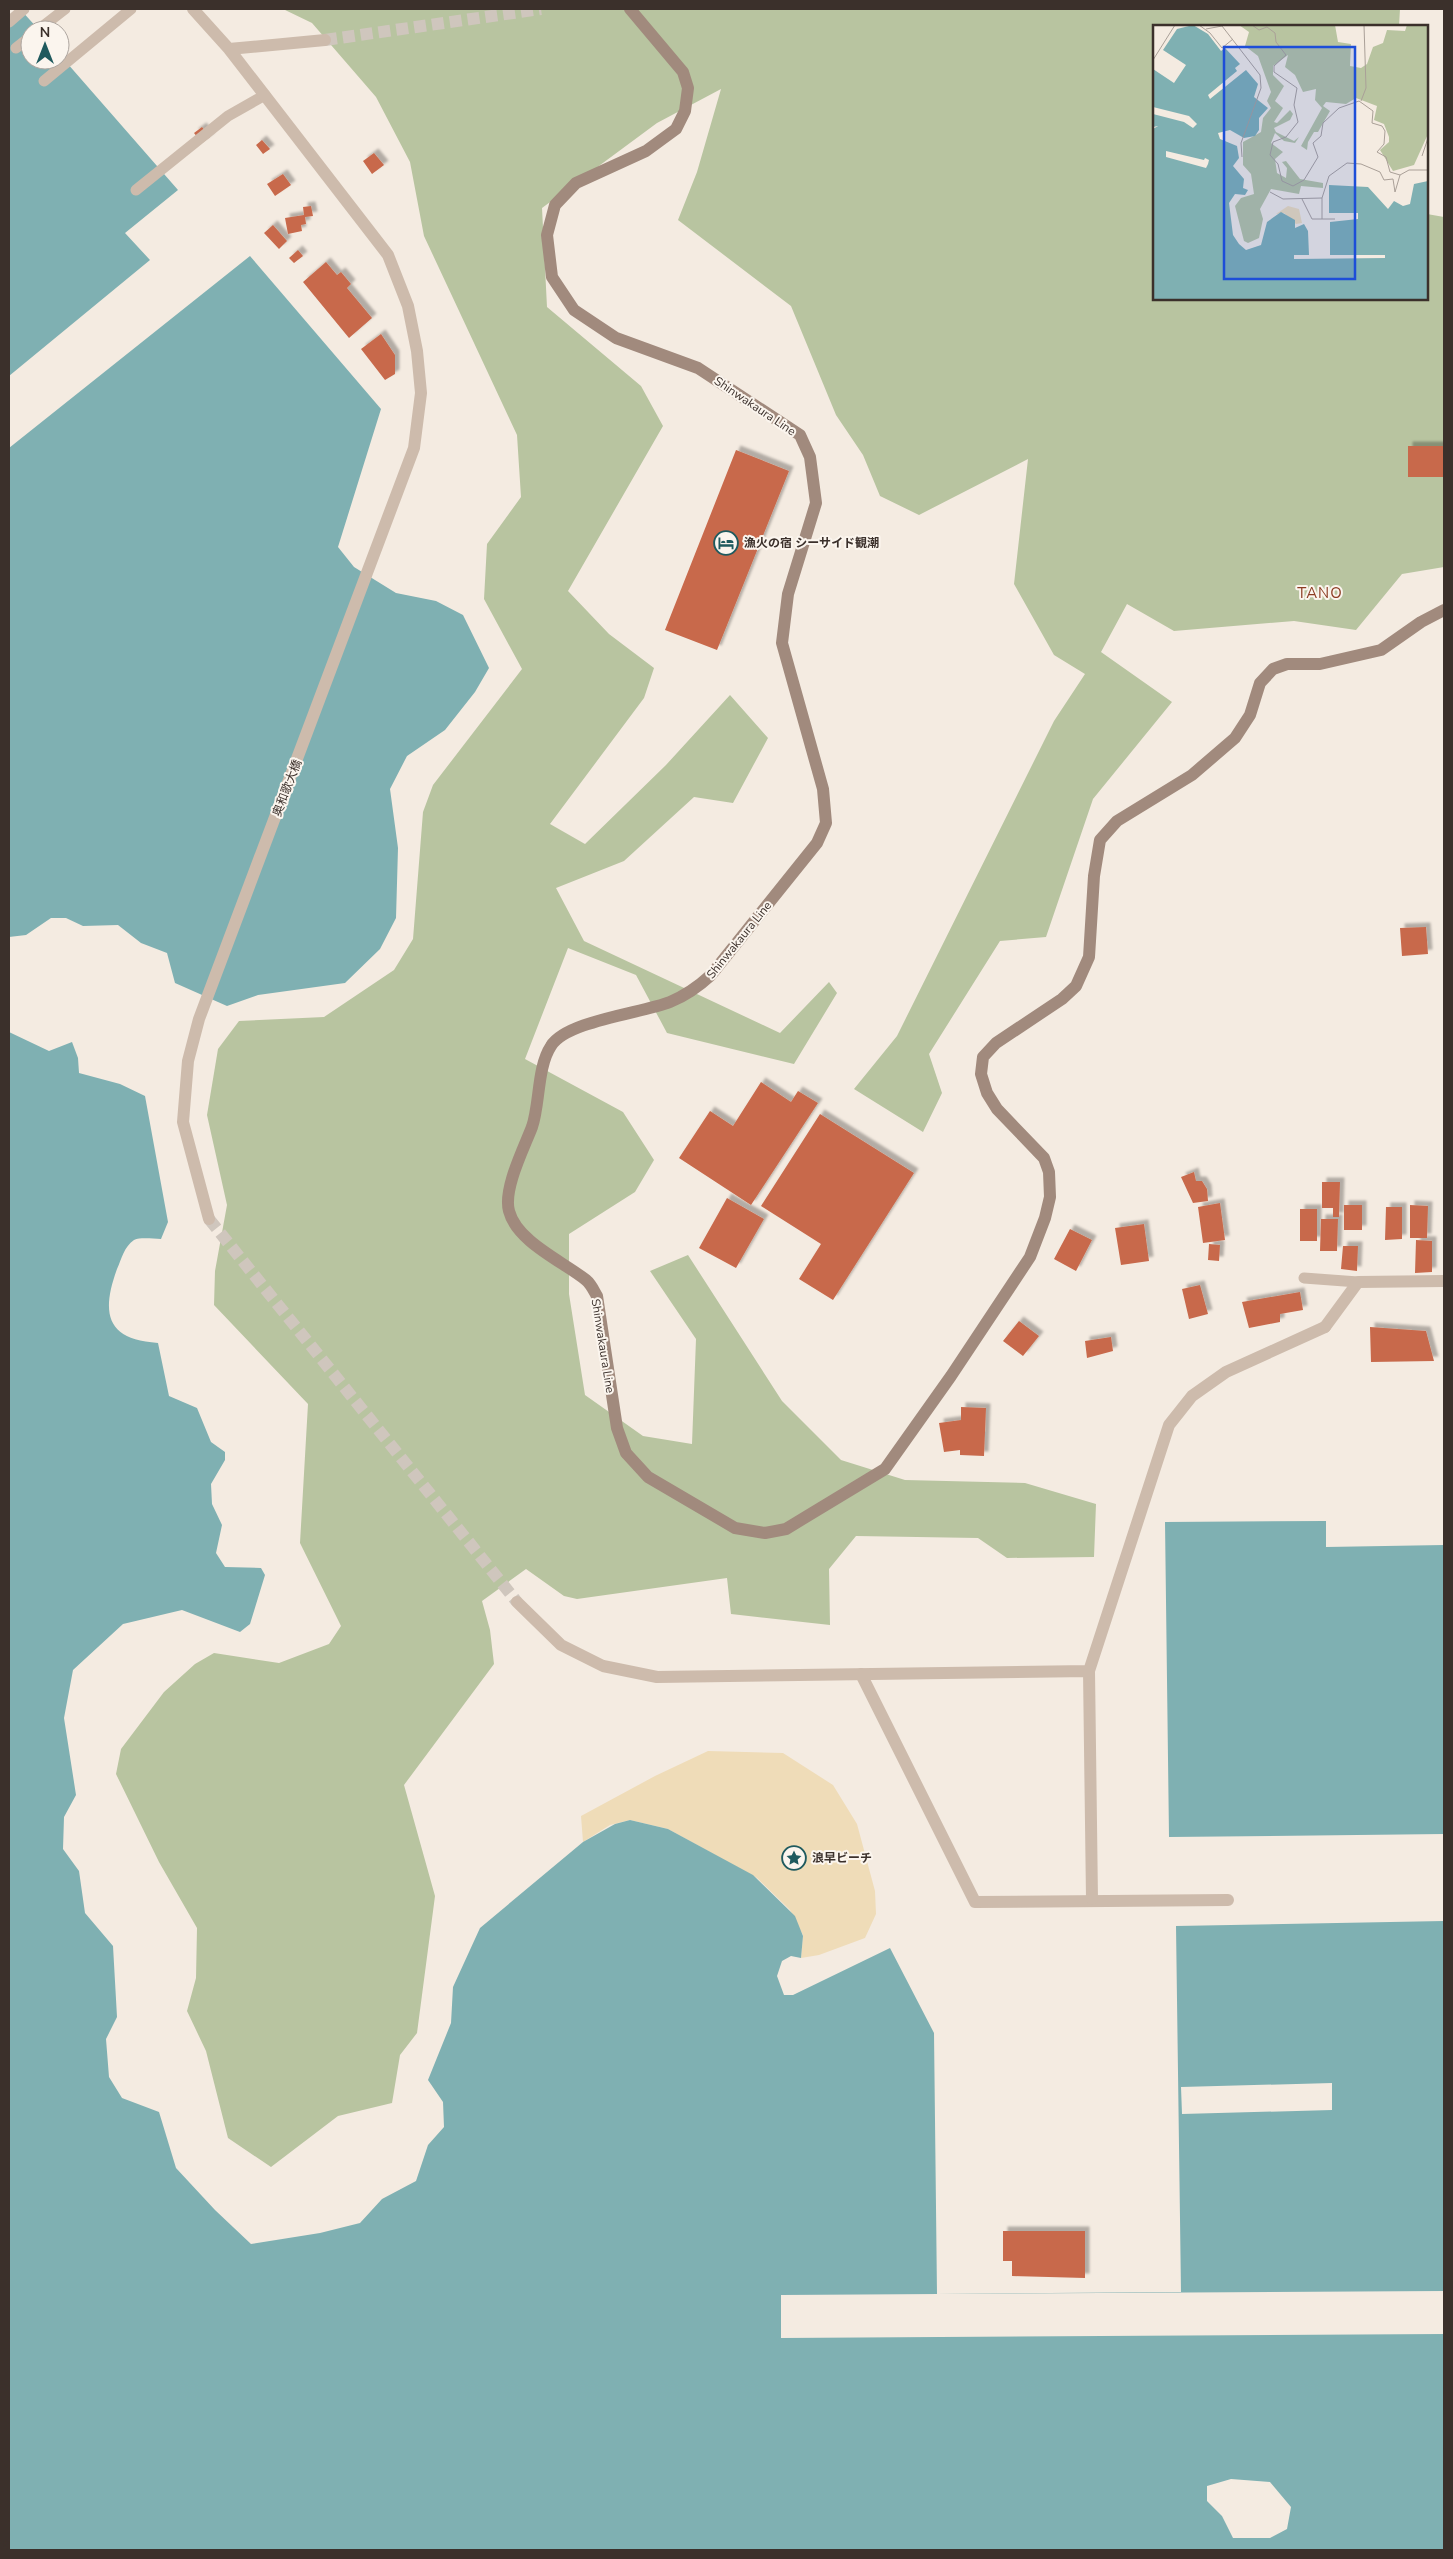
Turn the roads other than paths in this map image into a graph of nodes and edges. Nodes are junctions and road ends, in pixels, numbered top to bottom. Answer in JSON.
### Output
{"nodes":[{"id":1,"x":24,"y":9,"type":"edge"},
{"id":2,"x":65,"y":9,"type":"edge"},
{"id":3,"x":131,"y":9,"type":"edge"},
{"id":4,"x":193,"y":9,"type":"edge"},
{"id":5,"x":630,"y":9,"type":"edge"},
{"id":6,"x":51,"y":20,"type":"edge"},
{"id":7,"x":9,"y":22,"type":"edge"},
{"id":8,"x":325,"y":40,"type":"tunnel mouth"},
{"id":9,"x":20,"y":45,"type":"edge"},
{"id":10,"x":16,"y":48,"type":"dead end"},
{"id":11,"x":229,"y":49,"type":"junction"},
{"id":12,"x":44,"y":81,"type":"dead end"},
{"id":13,"x":265,"y":95,"type":"junction"},
{"id":14,"x":136,"y":190,"type":"dead end"},
{"id":15,"x":1444,"y":610,"type":"edge"},
{"id":16,"x":209,"y":1219,"type":"tunnel mouth"},
{"id":17,"x":1304,"y":1278,"type":"dead end"},
{"id":18,"x":1444,"y":1281,"type":"edge"},
{"id":19,"x":1358,"y":1282,"type":"junction"},
{"id":20,"x":517,"y":1602,"type":"tunnel mouth"},
{"id":21,"x":1089,"y":1671,"type":"junction"},
{"id":22,"x":861,"y":1674,"type":"junction"},
{"id":23,"x":1092,"y":1900,"type":"junction"},
{"id":24,"x":1228,"y":1900,"type":"dead end"}],
"edges":[{"from":1,"to":7,"type":"lane"},
{"from":2,"to":6,"type":"lane"},
{"from":3,"to":12,"type":"lane"},
{"from":4,"to":11,"type":"street","name":"奥和歌大橋"},
{"from":5,"to":15,"type":"main road","name":"Shinwakaura Line"},
{"from":8,"to":11,"type":"street"},
{"from":9,"to":10,"type":"lane"},
{"from":11,"to":13,"type":"street","name":"奥和歌大橋"},
{"from":13,"to":14,"type":"lane"},
{"from":13,"to":16,"type":"street","name":"奥和歌大橋"},
{"from":17,"to":19,"type":"lane"},
{"from":18,"to":19,"type":"street"},
{"from":19,"to":21,"type":"street"},
{"from":20,"to":22,"type":"street"},
{"from":21,"to":22,"type":"street"},
{"from":21,"to":23,"type":"street"},
{"from":22,"to":23,"type":"street"},
{"from":23,"to":24,"type":"street"}]}
